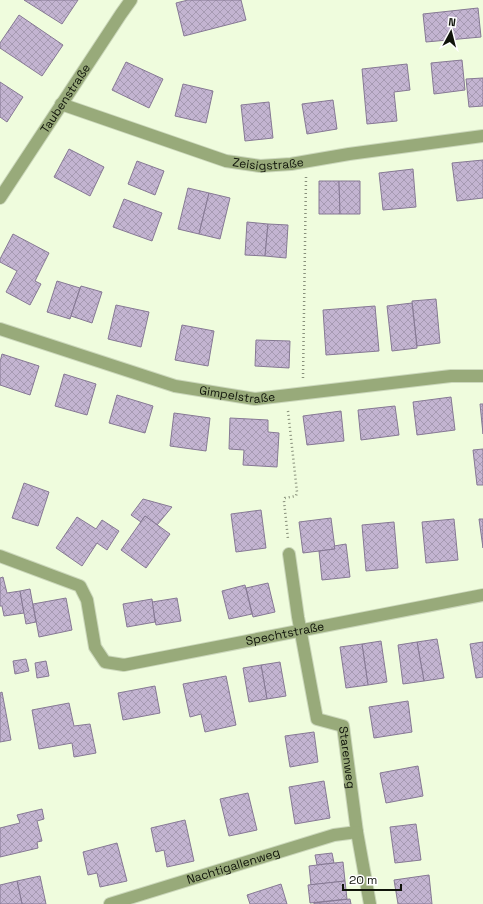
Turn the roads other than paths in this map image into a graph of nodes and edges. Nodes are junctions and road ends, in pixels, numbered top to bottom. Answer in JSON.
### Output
{"nodes":[{"id":1,"x":132,"y":0,"type":"edge"},
{"id":2,"x":61,"y":104,"type":"junction"},
{"id":3,"x":483,"y":136,"type":"edge"},
{"id":4,"x":0,"y":198,"type":"edge"},
{"id":5,"x":0,"y":329,"type":"edge"},
{"id":6,"x":483,"y":376,"type":"edge"},
{"id":7,"x":289,"y":554,"type":"road end"},
{"id":8,"x":0,"y":556,"type":"edge"},
{"id":9,"x":483,"y":595,"type":"edge"},
{"id":10,"x":300,"y":631,"type":"junction"},
{"id":11,"x":357,"y":832,"type":"junction"},
{"id":12,"x":110,"y":904,"type":"edge"},
{"id":13,"x":370,"y":904,"type":"edge"}],
"edges":[{"from":1,"to":2,"type":"street","name":"Taubenstraße"},
{"from":2,"to":3,"type":"street","name":"Zeisigstraße"},
{"from":2,"to":4,"type":"street","name":"Taubenstraße"},
{"from":5,"to":6,"type":"street","name":"Gimpelstraße"},
{"from":7,"to":10,"type":"street"},
{"from":8,"to":10,"type":"street","name":"Spechtstraße"},
{"from":9,"to":10,"type":"street","name":"Spechtstraße"},
{"from":10,"to":11,"type":"street","name":"Starenweg"},
{"from":11,"to":12,"type":"street","name":"Nachtigallenweg"},
{"from":11,"to":13,"type":"street","name":"Starenweg"}]}
